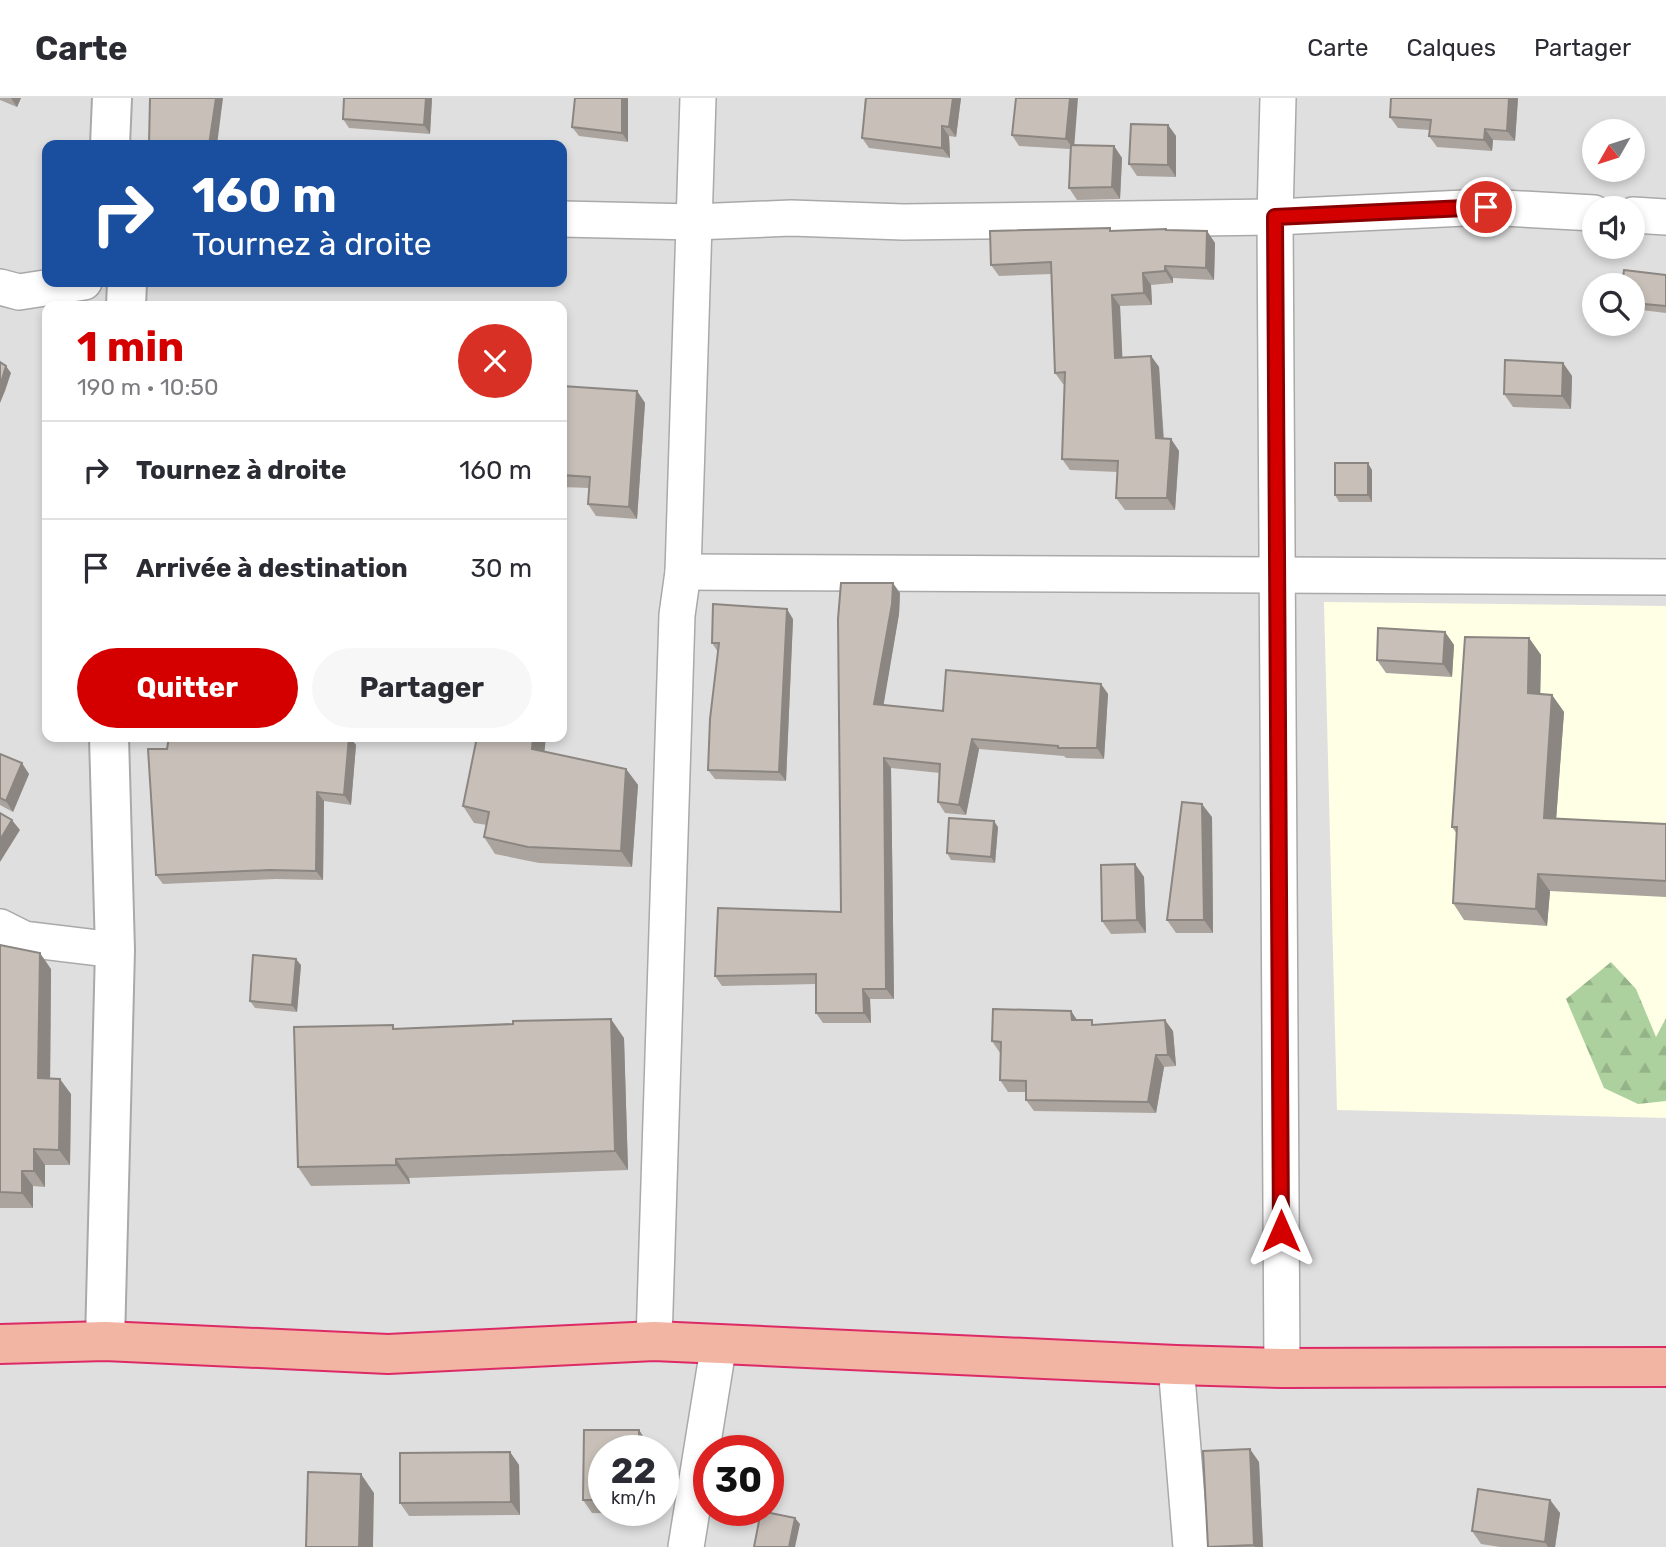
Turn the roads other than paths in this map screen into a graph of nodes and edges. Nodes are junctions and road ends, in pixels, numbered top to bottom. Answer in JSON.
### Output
{"nodes":[{"id":1,"x":112,"y":98,"type":"edge"},
{"id":2,"x":698,"y":98,"type":"edge"},
{"id":3,"x":1278,"y":98,"type":"edge"},
{"id":4,"x":110,"y":140,"type":"edge"},
{"id":5,"x":1582,"y":212,"type":"edge"},
{"id":6,"x":1645,"y":216,"type":"edge"},
{"id":7,"x":1275,"y":217,"type":"junction"},
{"id":8,"x":1666,"y":217,"type":"edge"},
{"id":9,"x":567,"y":219,"type":"edge"},
{"id":10,"x":694,"y":222,"type":"junction"},
{"id":11,"x":0,"y":287,"type":"edge"},
{"id":12,"x":52,"y":287,"type":"edge"},
{"id":13,"x":683,"y":572,"type":"junction"},
{"id":14,"x":1278,"y":575,"type":"junction"},
{"id":15,"x":1666,"y":577,"type":"edge"},
{"id":16,"x":109,"y":742,"type":"edge"},
{"id":17,"x":0,"y":927,"type":"edge"},
{"id":18,"x":115,"y":950,"type":"junction"},
{"id":19,"x":654,"y":1340,"type":"junction"},
{"id":20,"x":105,"y":1341,"type":"junction"},
{"id":21,"x":719,"y":1343,"type":"junction"},
{"id":22,"x":0,"y":1344,"type":"edge"},
{"id":23,"x":1176,"y":1365,"type":"junction"},
{"id":24,"x":1666,"y":1367,"type":"edge"},
{"id":25,"x":1282,"y":1368,"type":"junction"},
{"id":26,"x":686,"y":1547,"type":"edge"},
{"id":27,"x":1191,"y":1547,"type":"edge"}],
"edges":[{"from":1,"to":4,"type":"street"},
{"from":2,"to":10,"type":"street"},
{"from":3,"to":7,"type":"street"},
{"from":5,"to":7,"type":"street"},
{"from":6,"to":8,"type":"street"},
{"from":7,"to":10,"type":"street"},
{"from":7,"to":14,"type":"street"},
{"from":9,"to":10,"type":"street"},
{"from":10,"to":13,"type":"street"},
{"from":11,"to":12,"type":"street"},
{"from":13,"to":14,"type":"street"},
{"from":13,"to":19,"type":"street"},
{"from":14,"to":15,"type":"street"},
{"from":14,"to":25,"type":"street"},
{"from":16,"to":18,"type":"street"},
{"from":17,"to":18,"type":"street"},
{"from":18,"to":20,"type":"street"},
{"from":19,"to":20,"type":"highway"},
{"from":19,"to":21,"type":"highway"},
{"from":20,"to":22,"type":"highway"},
{"from":21,"to":23,"type":"highway"},
{"from":21,"to":26,"type":"street"},
{"from":23,"to":25,"type":"highway"},
{"from":23,"to":27,"type":"street"},
{"from":24,"to":25,"type":"highway"}]}
